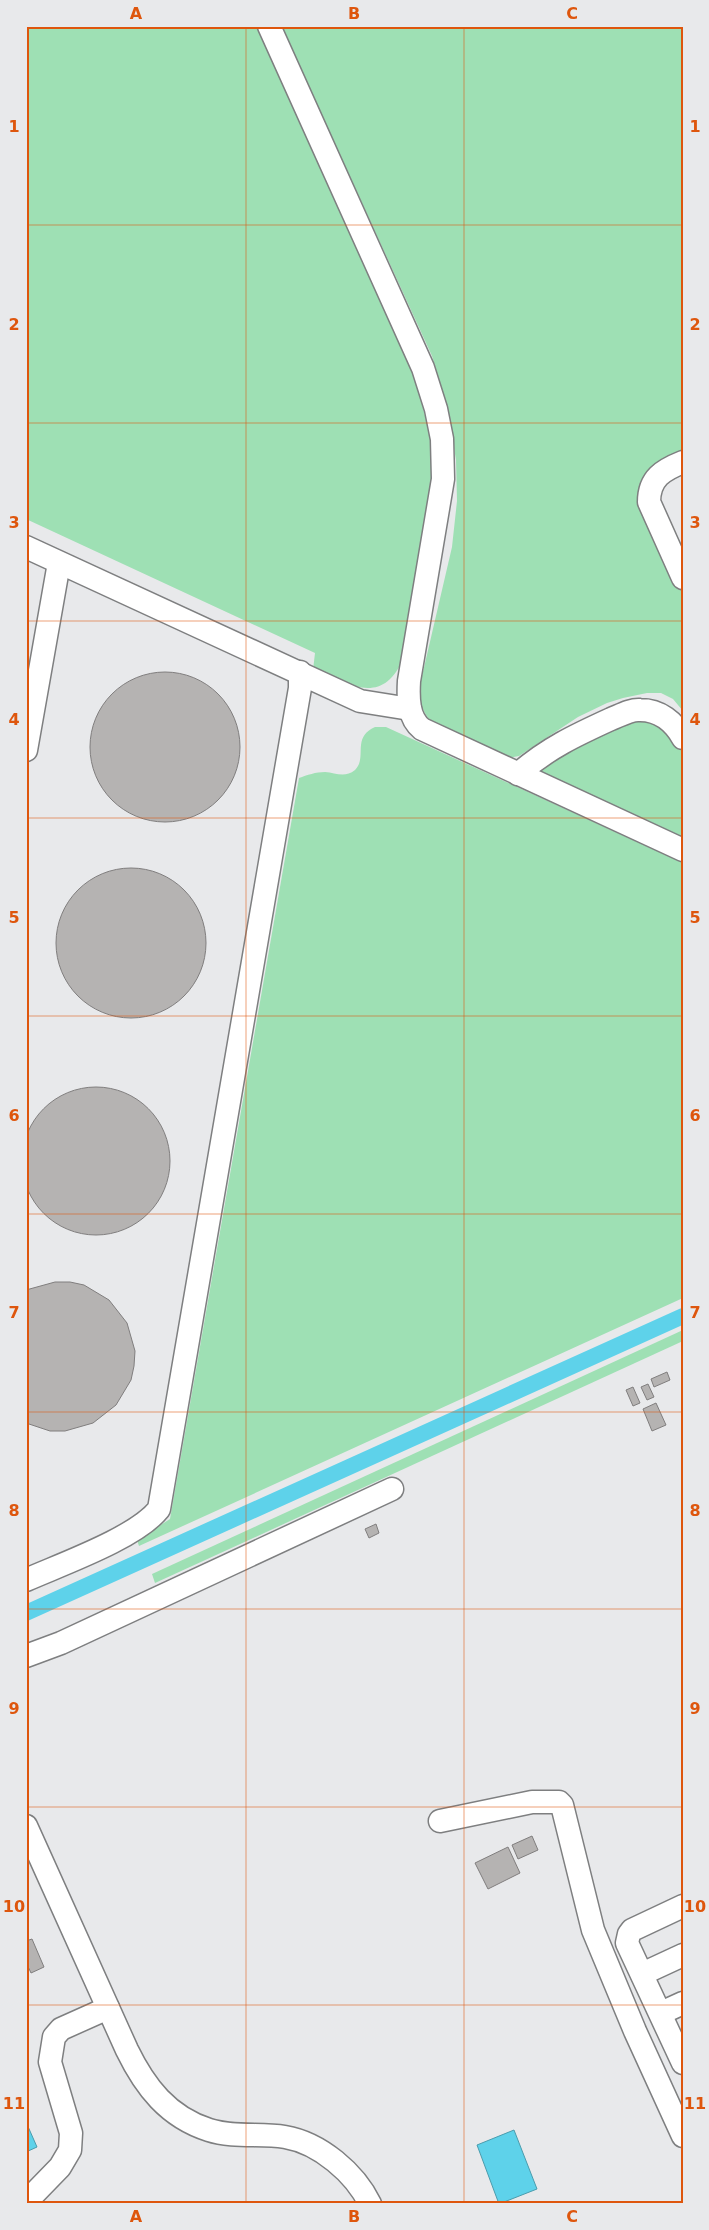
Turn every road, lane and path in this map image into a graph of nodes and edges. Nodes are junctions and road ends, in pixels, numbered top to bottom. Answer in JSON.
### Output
{"nodes":[{"id":1,"x":269,"y":26,"type":"edge"},
{"id":2,"x":683,"y":462,"type":"edge"},
{"id":3,"x":26,"y":547,"type":"edge"},
{"id":4,"x":59,"y":563,"type":"junction"},
{"id":5,"x":683,"y":578,"type":"edge"},
{"id":6,"x":300,"y":672,"type":"junction"},
{"id":7,"x":410,"y":709,"type":"junction"},
{"id":8,"x":683,"y":738,"type":"edge"},
{"id":9,"x":26,"y":750,"type":"edge"},
{"id":10,"x":518,"y":774,"type":"junction"},
{"id":11,"x":683,"y":850,"type":"edge"},
{"id":12,"x":392,"y":1488,"type":"dead end"},
{"id":13,"x":26,"y":1580,"type":"edge"},
{"id":14,"x":26,"y":1656,"type":"edge"},
{"id":15,"x":440,"y":1822,"type":"dead end"},
{"id":16,"x":26,"y":1826,"type":"edge"},
{"id":17,"x":683,"y":1906,"type":"edge"},
{"id":18,"x":683,"y":1955,"type":"edge"},
{"id":19,"x":642,"y":1974,"type":"junction"},
{"id":20,"x":683,"y":2003,"type":"edge"},
{"id":21,"x":108,"y":2008,"type":"junction"},
{"id":22,"x":660,"y":2014,"type":"junction"},
{"id":23,"x":681,"y":2055,"type":"edge"},
{"id":24,"x":683,"y":2136,"type":"edge"},
{"id":25,"x":26,"y":2202,"type":"edge"},
{"id":26,"x":370,"y":2204,"type":"edge"}],
"edges":[{"from":1,"to":7,"type":"lane"},
{"from":2,"to":5,"type":"lane"},
{"from":3,"to":4,"type":"lane"},
{"from":4,"to":6,"type":"lane"},
{"from":4,"to":9,"type":"lane"},
{"from":6,"to":7,"type":"lane"},
{"from":6,"to":13,"type":"lane"},
{"from":7,"to":10,"type":"lane"},
{"from":8,"to":10,"type":"lane"},
{"from":10,"to":11,"type":"lane"},
{"from":12,"to":14,"type":"lane"},
{"from":15,"to":24,"type":"lane"},
{"from":16,"to":21,"type":"lane"},
{"from":17,"to":19,"type":"lane"},
{"from":18,"to":19,"type":"lane"},
{"from":19,"to":22,"type":"lane"},
{"from":20,"to":22,"type":"lane"},
{"from":21,"to":25,"type":"lane"},
{"from":21,"to":26,"type":"lane"},
{"from":22,"to":23,"type":"lane"}]}
